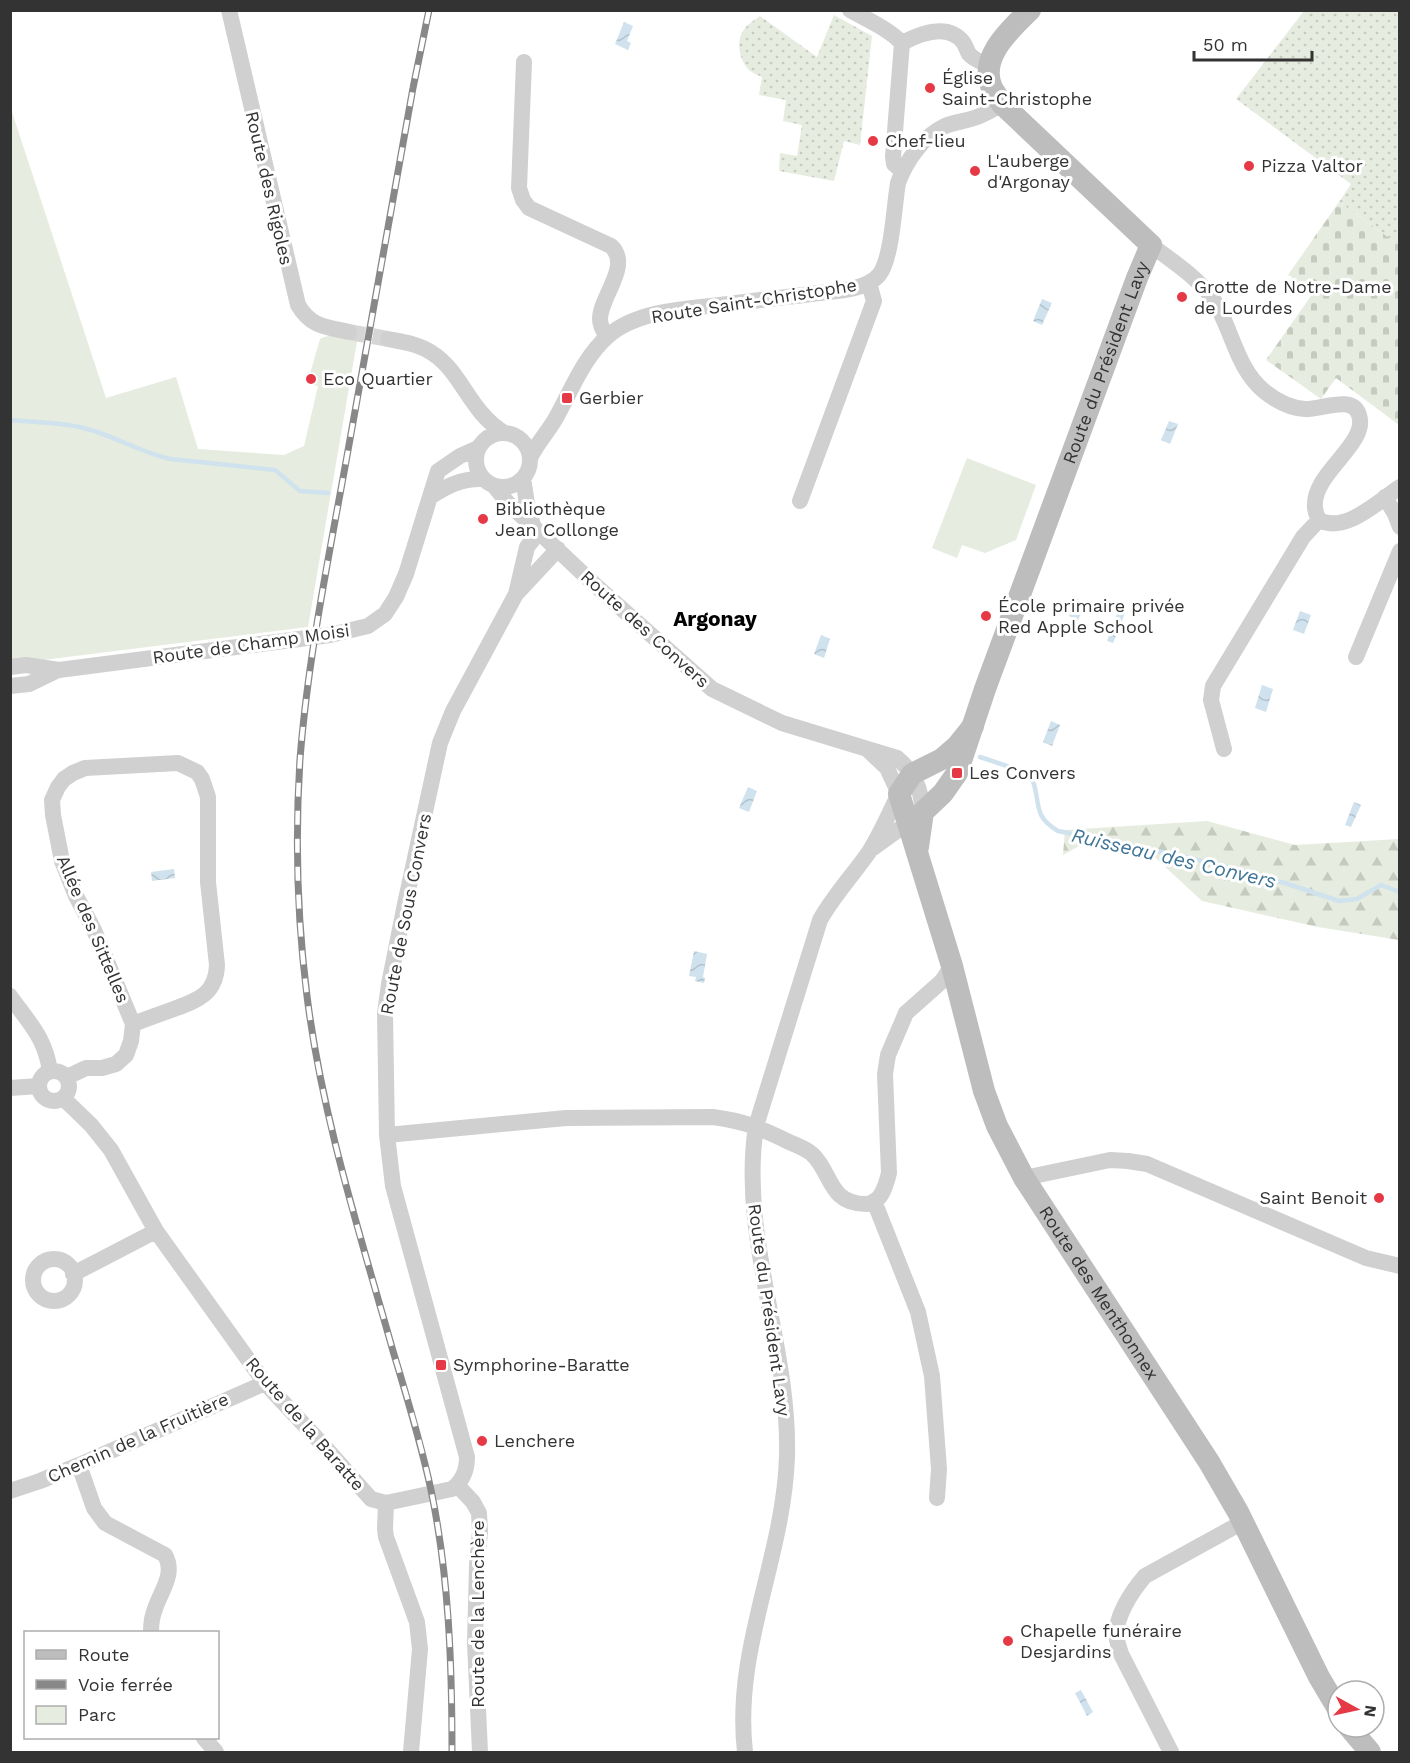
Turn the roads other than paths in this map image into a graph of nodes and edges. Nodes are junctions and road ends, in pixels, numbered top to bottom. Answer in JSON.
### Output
{"nodes":[{"id":1,"x":229,"y":10,"type":"edge"},
{"id":2,"x":850,"y":10,"type":"edge"},
{"id":3,"x":1030,"y":10,"type":"edge"},
{"id":4,"x":902,"y":43,"type":"junction"},
{"id":5,"x":992,"y":59,"type":"junction"},
{"id":6,"x":524,"y":62,"type":"dead end"},
{"id":7,"x":1002,"y":104,"type":"junction"},
{"id":8,"x":902,"y":171,"type":"junction"},
{"id":9,"x":1151,"y":245,"type":"junction"},
{"id":10,"x":869,"y":283,"type":"junction"},
{"id":11,"x":349,"y":332,"type":"tunnel mouth"},
{"id":12,"x":607,"y":337,"type":"junction"},
{"id":13,"x":388,"y":339,"type":"tunnel mouth"},
{"id":14,"x":473,"y":404,"type":"junction"},
{"id":15,"x":555,"y":420,"type":"junction"},
{"id":16,"x":507,"y":433,"type":"junction"},
{"id":17,"x":479,"y":446,"type":"junction"},
{"id":18,"x":530,"y":458,"type":"junction"},
{"id":19,"x":523,"y":478,"type":"junction"},
{"id":20,"x":489,"y":482,"type":"junction"},
{"id":21,"x":1400,"y":487,"type":"edge"},
{"id":22,"x":430,"y":497,"type":"junction"},
{"id":23,"x":1385,"y":497,"type":"junction"},
{"id":24,"x":800,"y":501,"type":"dead end"},
{"id":25,"x":1319,"y":520,"type":"junction"},
{"id":26,"x":1400,"y":527,"type":"edge"},
{"id":27,"x":536,"y":529,"type":"junction"},
{"id":28,"x":558,"y":549,"type":"junction"},
{"id":29,"x":1400,"y":551,"type":"edge"},
{"id":30,"x":516,"y":594,"type":"junction"},
{"id":31,"x":1356,"y":657,"type":"dead end"},
{"id":32,"x":10,"y":667,"type":"edge"},
{"id":33,"x":58,"y":670,"type":"junction"},
{"id":34,"x":10,"y":686,"type":"edge"},
{"id":35,"x":973,"y":726,"type":"junction"},
{"id":36,"x":1224,"y":749,"type":"dead end"},
{"id":37,"x":868,"y":750,"type":"junction"},
{"id":38,"x":912,"y":774,"type":"junction"},
{"id":39,"x":899,"y":794,"type":"junction"},
{"id":40,"x":915,"y":819,"type":"junction"},
{"id":41,"x":868,"y":853,"type":"junction"},
{"id":42,"x":952,"y":966,"type":"junction"},
{"id":43,"x":10,"y":996,"type":"edge"},
{"id":44,"x":133,"y":1024,"type":"junction"},
{"id":45,"x":50,"y":1071,"type":"junction"},
{"id":46,"x":67,"y":1077,"type":"junction"},
{"id":47,"x":39,"y":1086,"type":"junction"},
{"id":48,"x":10,"y":1088,"type":"edge"},
{"id":49,"x":63,"y":1098,"type":"junction"},
{"id":50,"x":756,"y":1126,"type":"junction"},
{"id":51,"x":387,"y":1135,"type":"junction"},
{"id":52,"x":1024,"y":1178,"type":"junction"},
{"id":53,"x":874,"y":1202,"type":"junction"},
{"id":54,"x":156,"y":1231,"type":"junction"},
{"id":55,"x":1400,"y":1266,"type":"edge"},
{"id":56,"x":73,"y":1274,"type":"dead end"},
{"id":57,"x":265,"y":1383,"type":"junction"},
{"id":58,"x":79,"y":1465,"type":"junction"},
{"id":59,"x":457,"y":1485,"type":"junction"},
{"id":60,"x":10,"y":1491,"type":"edge"},
{"id":61,"x":937,"y":1498,"type":"dead end"},
{"id":62,"x":386,"y":1503,"type":"junction"},
{"id":63,"x":1243,"y":1522,"type":"junction"},
{"id":64,"x":151,"y":1631,"type":"edge"},
{"id":65,"x":1326,"y":1689,"type":"edge"},
{"id":66,"x":206,"y":1739,"type":"edge"},
{"id":67,"x":1359,"y":1739,"type":"edge"},
{"id":68,"x":216,"y":1752,"type":"edge"},
{"id":69,"x":411,"y":1752,"type":"edge"},
{"id":70,"x":480,"y":1752,"type":"edge"},
{"id":71,"x":745,"y":1752,"type":"edge"},
{"id":72,"x":1171,"y":1752,"type":"edge"},
{"id":73,"x":1370,"y":1752,"type":"edge"}],
"edges":[{"from":1,"to":11,"type":"street","name":"Route des Rigoles"},
{"from":2,"to":4,"type":"street"},
{"from":3,"to":5,"type":"street"},
{"from":4,"to":5,"type":"street"},
{"from":4,"to":8,"type":"street"},
{"from":5,"to":7,"type":"street","name":"Route du Président Lavy"},
{"from":6,"to":12,"type":"street"},
{"from":7,"to":8,"type":"street","name":"Route Saint-Christophe"},
{"from":7,"to":9,"type":"street","name":"Route du Président Lavy"},
{"from":8,"to":10,"type":"street","name":"Route Saint-Christophe"},
{"from":9,"to":25,"type":"street"},
{"from":9,"to":35,"type":"street","name":"Route du Président Lavy"},
{"from":10,"to":12,"type":"street","name":"Route Saint-Christophe"},
{"from":10,"to":24,"type":"street"},
{"from":12,"to":15,"type":"street","name":"Route Saint-Christophe"},
{"from":13,"to":14,"type":"street"},
{"from":14,"to":16,"type":"street"},
{"from":14,"to":17,"type":"street"},
{"from":15,"to":16,"type":"street"},
{"from":15,"to":18,"type":"street","name":"Route Saint-Christophe"},
{"from":16,"to":17,"type":"street"},
{"from":16,"to":18,"type":"street"},
{"from":17,"to":20,"type":"street"},
{"from":17,"to":22,"type":"street","name":"Route de Champ Moisi"},
{"from":18,"to":19,"type":"street"},
{"from":19,"to":20,"type":"street"},
{"from":19,"to":27,"type":"street"},
{"from":20,"to":22,"type":"street"},
{"from":20,"to":27,"type":"street","name":"Route des Convers"},
{"from":21,"to":23,"type":"street"},
{"from":22,"to":33,"type":"street","name":"Route de Champ Moisi"},
{"from":23,"to":25,"type":"street"},
{"from":23,"to":26,"type":"street"},
{"from":25,"to":36,"type":"street"},
{"from":27,"to":28,"type":"street","name":"Route des Convers"},
{"from":27,"to":30,"type":"street","name":"Route de Sous Convers"},
{"from":28,"to":30,"type":"street","name":"Route de Sous Convers"},
{"from":28,"to":37,"type":"street","name":"Route des Convers"},
{"from":29,"to":31,"type":"street"},
{"from":30,"to":51,"type":"street","name":"Route de Sous Convers"},
{"from":32,"to":33,"type":"street","name":"Route de Champ Moisi"},
{"from":33,"to":34,"type":"street","name":"Route de Champ Moisi"},
{"from":35,"to":38,"type":"street","name":"Route du Président Lavy"},
{"from":35,"to":40,"type":"street","name":"Route du Président Lavy"},
{"from":37,"to":38,"type":"street","name":"Route des Convers"},
{"from":37,"to":39,"type":"street","name":"Route des Convers"},
{"from":38,"to":39,"type":"street","name":"Route du Président Lavy"},
{"from":38,"to":40,"type":"street"},
{"from":39,"to":40,"type":"street","name":"Route des Menthonnex"},
{"from":39,"to":41,"type":"street","name":"Route du Président Lavy"},
{"from":40,"to":41,"type":"street","name":"Route du Président Lavy"},
{"from":40,"to":42,"type":"street","name":"Route des Menthonnex"},
{"from":41,"to":50,"type":"street","name":"Route du Président Lavy"},
{"from":42,"to":52,"type":"street","name":"Route des Menthonnex"},
{"from":42,"to":53,"type":"street"},
{"from":43,"to":45,"type":"street"},
{"from":44,"to":44,"type":"street","name":"Allée des Sittelles"},
{"from":44,"to":46,"type":"street","name":"Allée des Sittelles"},
{"from":45,"to":46,"type":"street"},
{"from":45,"to":47,"type":"street"},
{"from":46,"to":49,"type":"street"},
{"from":47,"to":48,"type":"street"},
{"from":47,"to":49,"type":"street"},
{"from":49,"to":54,"type":"street","name":"Route de la Baratte"},
{"from":50,"to":51,"type":"street"},
{"from":50,"to":53,"type":"street"},
{"from":50,"to":71,"type":"street","name":"Route du Président Lavy"},
{"from":51,"to":59,"type":"street"},
{"from":52,"to":55,"type":"street"},
{"from":52,"to":63,"type":"street","name":"Route des Menthonnex"},
{"from":53,"to":61,"type":"street"},
{"from":54,"to":56,"type":"street"},
{"from":54,"to":57,"type":"street","name":"Route de la Baratte"},
{"from":57,"to":58,"type":"street","name":"Chemin de la Fruitière"},
{"from":57,"to":62,"type":"street","name":"Route de la Baratte"},
{"from":58,"to":60,"type":"street","name":"Chemin de la Fruitière"},
{"from":58,"to":64,"type":"street"},
{"from":59,"to":62,"type":"street"},
{"from":59,"to":70,"type":"street","name":"Route de la Lenchère"},
{"from":62,"to":69,"type":"street"},
{"from":63,"to":65,"type":"street","name":"Route des Menthonnex"},
{"from":63,"to":72,"type":"street"},
{"from":66,"to":68,"type":"street"},
{"from":67,"to":73,"type":"street"}]}
